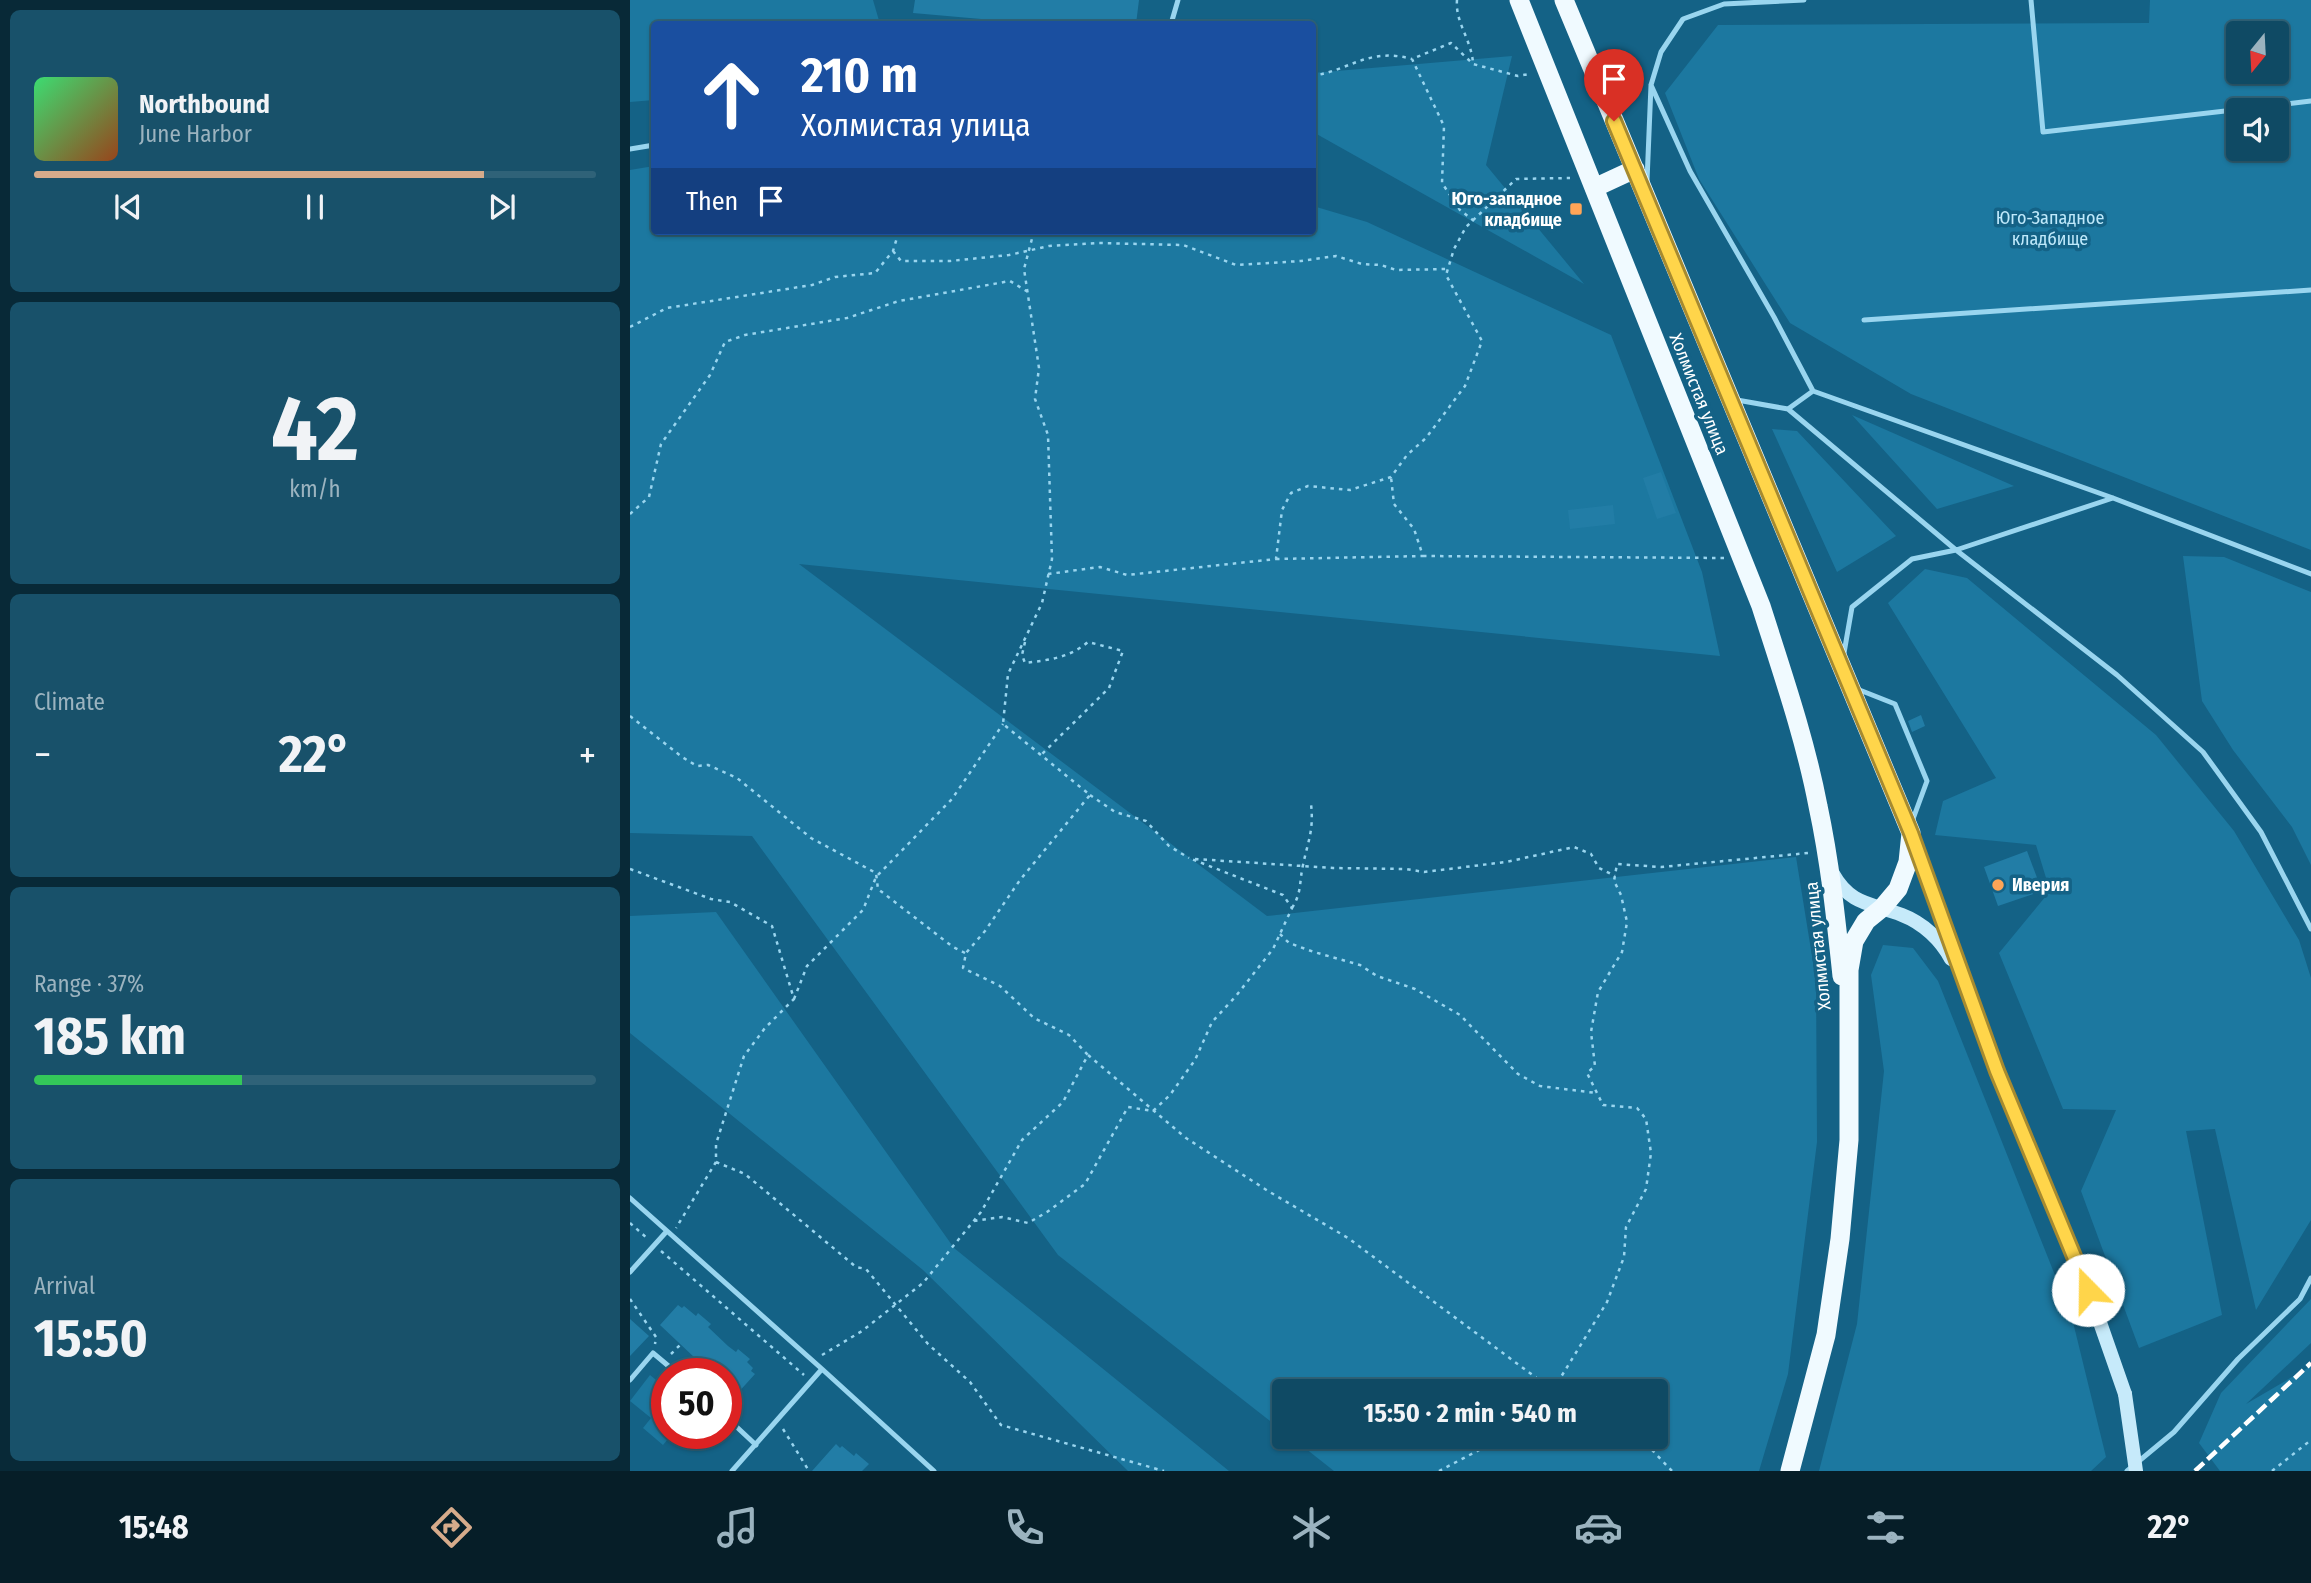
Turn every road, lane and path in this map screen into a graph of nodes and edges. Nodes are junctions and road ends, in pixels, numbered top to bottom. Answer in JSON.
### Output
{"nodes":[{"id":1,"x":1178,"y":0,"type":"edge"},
{"id":2,"x":1457,"y":0,"type":"edge"},
{"id":3,"x":1519,"y":0,"type":"edge"},
{"id":4,"x":1564,"y":0,"type":"edge"},
{"id":5,"x":1802,"y":0,"type":"edge"},
{"id":6,"x":2031,"y":0,"type":"edge"},
{"id":7,"x":1723,"y":2,"type":"edge"},
{"id":8,"x":1172,"y":21,"type":"edge"},
{"id":9,"x":1412,"y":59,"type":"junction"},
{"id":10,"x":1473,"y":64,"type":"junction"},
{"id":11,"x":1547,"y":69,"type":"junction"},
{"id":12,"x":1316,"y":75,"type":"edge"},
{"id":13,"x":1651,"y":85,"type":"junction"},
{"id":14,"x":2311,"y":101,"type":"edge"},
{"id":15,"x":651,"y":146,"type":"edge"},
{"id":16,"x":630,"y":149,"type":"edge"},
{"id":17,"x":1634,"y":169,"type":"junction"},
{"id":18,"x":1592,"y":183,"type":"junction"},
{"id":19,"x":1647,"y":198,"type":"junction"},
{"id":20,"x":1474,"y":220,"type":"junction"},
{"id":21,"x":898,"y":235,"type":"edge"},
{"id":22,"x":1033,"y":235,"type":"edge"},
{"id":23,"x":1029,"y":248,"type":"junction"},
{"id":24,"x":893,"y":251,"type":"junction"},
{"id":25,"x":1448,"y":270,"type":"junction"},
{"id":26,"x":2311,"y":290,"type":"edge"},
{"id":27,"x":1028,"y":292,"type":"junction"},
{"id":28,"x":1864,"y":320,"type":"dead end"},
{"id":29,"x":630,"y":327,"type":"edge"},
{"id":30,"x":1813,"y":391,"type":"junction"},
{"id":31,"x":1730,"y":399,"type":"junction"},
{"id":32,"x":1788,"y":409,"type":"junction"},
{"id":33,"x":1391,"y":477,"type":"junction"},
{"id":34,"x":2113,"y":498,"type":"junction"},
{"id":35,"x":630,"y":514,"type":"edge"},
{"id":36,"x":1956,"y":550,"type":"junction"},
{"id":37,"x":1423,"y":556,"type":"junction"},
{"id":38,"x":1742,"y":558,"type":"junction"},
{"id":39,"x":1276,"y":559,"type":"junction"},
{"id":40,"x":1048,"y":574,"type":"junction"},
{"id":41,"x":2311,"y":574,"type":"edge"},
{"id":42,"x":1026,"y":636,"type":"junction"},
{"id":43,"x":1841,"y":666,"type":"junction"},
{"id":44,"x":1850,"y":686,"type":"junction"},
{"id":45,"x":630,"y":716,"type":"edge"},
{"id":46,"x":1003,"y":724,"type":"junction"},
{"id":47,"x":1041,"y":755,"type":"junction"},
{"id":48,"x":1090,"y":795,"type":"junction"},
{"id":49,"x":1311,"y":804,"type":"dead end"},
{"id":50,"x":1910,"y":831,"type":"junction"},
{"id":51,"x":1189,"y":858,"type":"junction"},
{"id":52,"x":1828,"y":860,"type":"junction"},
{"id":53,"x":1303,"y":865,"type":"junction"},
{"id":54,"x":630,"y":869,"type":"edge"},
{"id":55,"x":1615,"y":876,"type":"junction"},
{"id":56,"x":876,"y":877,"type":"junction"},
{"id":57,"x":1292,"y":908,"type":"junction"},
{"id":58,"x":1882,"y":908,"type":"junction"},
{"id":59,"x":2311,"y":929,"type":"edge"},
{"id":60,"x":1280,"y":934,"type":"junction"},
{"id":61,"x":966,"y":953,"type":"junction"},
{"id":62,"x":1969,"y":991,"type":"junction"},
{"id":63,"x":794,"y":999,"type":"junction"},
{"id":64,"x":1849,"y":1032,"type":"junction"},
{"id":65,"x":1088,"y":1055,"type":"junction"},
{"id":66,"x":1597,"y":1093,"type":"junction"},
{"id":67,"x":1153,"y":1111,"type":"junction"},
{"id":68,"x":716,"y":1162,"type":"junction"},
{"id":69,"x":630,"y":1198,"type":"edge"},
{"id":70,"x":974,"y":1221,"type":"junction"},
{"id":71,"x":630,"y":1223,"type":"edge"},
{"id":72,"x":669,"y":1233,"type":"junction"},
{"id":73,"x":654,"y":1245,"type":"junction"},
{"id":74,"x":630,"y":1272,"type":"edge"},
{"id":75,"x":2311,"y":1278,"type":"edge"},
{"id":76,"x":630,"y":1299,"type":"edge"},
{"id":77,"x":896,"y":1304,"type":"junction"},
{"id":78,"x":683,"y":1342,"type":"dead end"},
{"id":79,"x":653,"y":1353,"type":"junction"},
{"id":80,"x":659,"y":1358,"type":"edge"},
{"id":81,"x":667,"y":1358,"type":"edge"},
{"id":82,"x":813,"y":1360,"type":"junction"},
{"id":83,"x":822,"y":1369,"type":"junction"},
{"id":84,"x":1538,"y":1379,"type":"edge"},
{"id":85,"x":1561,"y":1379,"type":"edge"},
{"id":86,"x":630,"y":1380,"type":"edge"},
{"id":87,"x":812,"y":1381,"type":"junction"},
{"id":88,"x":778,"y":1420,"type":"junction"},
{"id":89,"x":742,"y":1432,"type":"edge"},
{"id":90,"x":2311,"y":1440,"type":"edge"},
{"id":91,"x":756,"y":1445,"type":"junction"},
{"id":92,"x":1481,"y":1449,"type":"edge"},
{"id":93,"x":1650,"y":1449,"type":"edge"},
{"id":94,"x":732,"y":1471,"type":"edge"},
{"id":95,"x":809,"y":1471,"type":"edge"},
{"id":96,"x":934,"y":1471,"type":"edge"},
{"id":97,"x":1164,"y":1471,"type":"edge"},
{"id":98,"x":1439,"y":1471,"type":"edge"},
{"id":99,"x":1672,"y":1471,"type":"edge"},
{"id":100,"x":1790,"y":1471,"type":"edge"},
{"id":101,"x":2127,"y":1471,"type":"edge"},
{"id":102,"x":2136,"y":1471,"type":"edge"},
{"id":103,"x":2272,"y":1471,"type":"edge"}],
"edges":[{"from":1,"to":8,"type":"lane"},
{"from":2,"to":10,"type":"path"},
{"from":3,"to":11,"type":"highway","name":"Холмистая улица"},
{"from":4,"to":17,"type":"highway","name":"Холмистая улица"},
{"from":5,"to":7,"type":"lane"},
{"from":6,"to":14,"type":"lane"},
{"from":7,"to":13,"type":"lane"},
{"from":9,"to":10,"type":"path"},
{"from":9,"to":12,"type":"path"},
{"from":9,"to":20,"type":"path"},
{"from":10,"to":11,"type":"path"},
{"from":11,"to":18,"type":"highway","name":"Холмистая улица"},
{"from":13,"to":19,"type":"lane"},
{"from":13,"to":30,"type":"lane"},
{"from":15,"to":16,"type":"lane"},
{"from":17,"to":18,"type":"highway"},
{"from":17,"to":19,"type":"highway","name":"Холмистая улица"},
{"from":18,"to":20,"type":"path"},
{"from":18,"to":38,"type":"highway","name":"Холмистая улица"},
{"from":19,"to":31,"type":"highway","name":"Холмистая улица"},
{"from":20,"to":25,"type":"path"},
{"from":21,"to":24,"type":"path"},
{"from":22,"to":23,"type":"path"},
{"from":23,"to":24,"type":"path"},
{"from":23,"to":25,"type":"path"},
{"from":23,"to":27,"type":"path"},
{"from":24,"to":29,"type":"path"},
{"from":25,"to":33,"type":"path"},
{"from":26,"to":28,"type":"lane"},
{"from":27,"to":35,"type":"path"},
{"from":27,"to":40,"type":"path"},
{"from":30,"to":32,"type":"lane"},
{"from":30,"to":34,"type":"lane"},
{"from":31,"to":32,"type":"lane"},
{"from":31,"to":43,"type":"highway","name":"Холмистая улица"},
{"from":32,"to":36,"type":"lane"},
{"from":33,"to":37,"type":"path"},
{"from":33,"to":39,"type":"path"},
{"from":34,"to":36,"type":"lane"},
{"from":34,"to":41,"type":"lane"},
{"from":36,"to":43,"type":"lane"},
{"from":36,"to":59,"type":"lane"},
{"from":37,"to":38,"type":"path"},
{"from":37,"to":39,"type":"path"},
{"from":38,"to":52,"type":"highway","name":"Холмистая улица"},
{"from":39,"to":40,"type":"path"},
{"from":40,"to":42,"type":"path"},
{"from":42,"to":46,"type":"path"},
{"from":42,"to":47,"type":"path"},
{"from":43,"to":44,"type":"highway","name":"Холмистая улица"},
{"from":44,"to":50,"type":"highway","name":"Холмистая улица"},
{"from":44,"to":50,"type":"lane"},
{"from":45,"to":56,"type":"path"},
{"from":46,"to":47,"type":"path"},
{"from":46,"to":56,"type":"path"},
{"from":47,"to":48,"type":"path"},
{"from":48,"to":51,"type":"path"},
{"from":48,"to":61,"type":"path"},
{"from":49,"to":53,"type":"path"},
{"from":50,"to":58,"type":"highway","name":"Холмистая улица"},
{"from":50,"to":62,"type":"main road"},
{"from":51,"to":53,"type":"path"},
{"from":51,"to":57,"type":"path"},
{"from":52,"to":55,"type":"path"},
{"from":52,"to":58,"type":"main road"},
{"from":52,"to":64,"type":"highway","name":"Холмистая улица"},
{"from":53,"to":55,"type":"path"},
{"from":53,"to":57,"type":"path"},
{"from":54,"to":63,"type":"path"},
{"from":55,"to":66,"type":"path"},
{"from":56,"to":61,"type":"path"},
{"from":56,"to":63,"type":"path"},
{"from":57,"to":60,"type":"path"},
{"from":58,"to":62,"type":"main road"},
{"from":58,"to":64,"type":"highway","name":"Холмистая улица"},
{"from":60,"to":66,"type":"path"},
{"from":60,"to":67,"type":"path"},
{"from":61,"to":65,"type":"path"},
{"from":62,"to":102,"type":"main road","bridge":true},
{"from":63,"to":68,"type":"path"},
{"from":64,"to":100,"type":"highway"},
{"from":65,"to":67,"type":"path"},
{"from":65,"to":70,"type":"path"},
{"from":66,"to":85,"type":"path"},
{"from":67,"to":70,"type":"path"},
{"from":67,"to":84,"type":"path"},
{"from":68,"to":72,"type":"path"},
{"from":68,"to":77,"type":"path"},
{"from":69,"to":72,"type":"lane"},
{"from":70,"to":77,"type":"path"},
{"from":71,"to":73,"type":"path"},
{"from":72,"to":73,"type":"lane"},
{"from":72,"to":82,"type":"lane"},
{"from":73,"to":74,"type":"lane"},
{"from":73,"to":87,"type":"path"},
{"from":75,"to":101,"type":"lane"},
{"from":76,"to":79,"type":"path"},
{"from":77,"to":82,"type":"path"},
{"from":77,"to":97,"type":"path"},
{"from":78,"to":81,"type":"path"},
{"from":79,"to":80,"type":"lane"},
{"from":79,"to":86,"type":"lane"},
{"from":82,"to":83,"type":"lane"},
{"from":83,"to":87,"type":"lane"},
{"from":83,"to":96,"type":"lane"},
{"from":87,"to":88,"type":"lane"},
{"from":88,"to":91,"type":"lane"},
{"from":88,"to":95,"type":"path"},
{"from":89,"to":91,"type":"lane"},
{"from":90,"to":103,"type":"path"},
{"from":91,"to":94,"type":"lane"},
{"from":92,"to":98,"type":"path"},
{"from":93,"to":99,"type":"path"}]}
